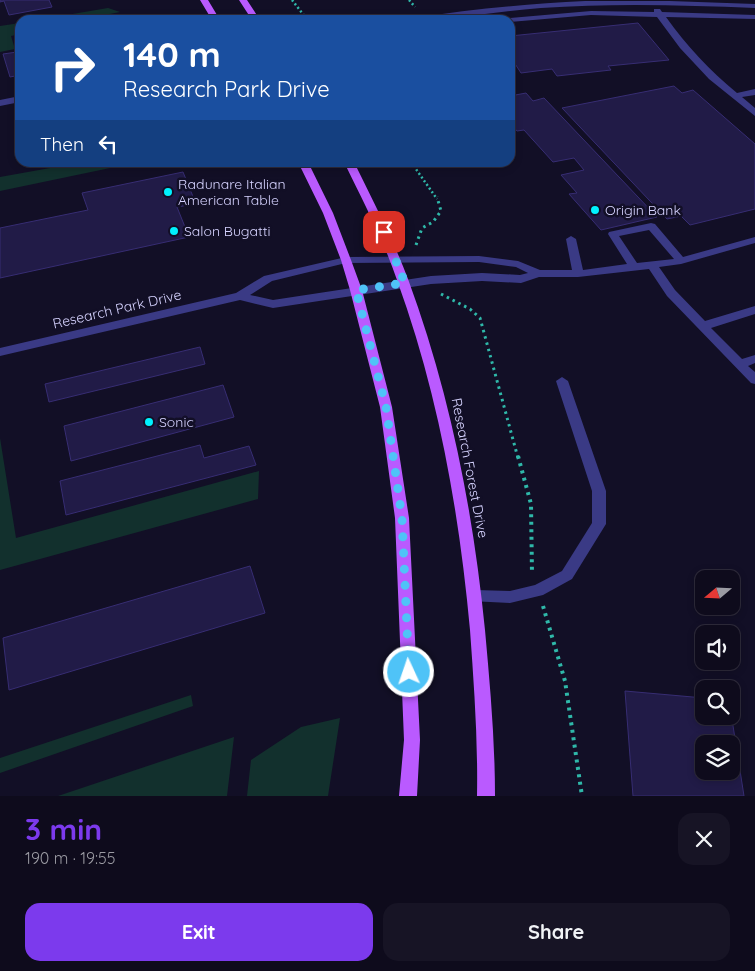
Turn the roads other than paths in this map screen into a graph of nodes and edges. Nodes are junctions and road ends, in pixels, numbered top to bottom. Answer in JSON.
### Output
{"nodes":[{"id":1,"x":204,"y":0,"type":"edge"},
{"id":2,"x":243,"y":0,"type":"edge"},
{"id":3,"x":630,"y":0,"type":"edge"},
{"id":4,"x":655,"y":0,"type":"edge"},
{"id":5,"x":755,"y":6,"type":"edge"},
{"id":6,"x":658,"y":14,"type":"junction"},
{"id":7,"x":213,"y":15,"type":"edge"},
{"id":8,"x":253,"y":15,"type":"edge"},
{"id":9,"x":461,"y":15,"type":"edge"},
{"id":10,"x":755,"y":17,"type":"edge"},
{"id":11,"x":515,"y":20,"type":"edge"},
{"id":12,"x":755,"y":92,"type":"edge"},
{"id":13,"x":736,"y":96,"type":"junction"},
{"id":14,"x":15,"y":101,"type":"edge"},
{"id":15,"x":0,"y":103,"type":"edge"},
{"id":16,"x":755,"y":113,"type":"edge"},
{"id":17,"x":305,"y":167,"type":"edge"},
{"id":18,"x":352,"y":167,"type":"edge"},
{"id":19,"x":571,"y":239,"type":"dead end"},
{"id":20,"x":755,"y":240,"type":"edge"},
{"id":21,"x":346,"y":260,"type":"junction"},
{"id":22,"x":395,"y":260,"type":"junction"},
{"id":23,"x":681,"y":261,"type":"junction"},
{"id":24,"x":651,"y":264,"type":"junction"},
{"id":25,"x":634,"y":266,"type":"junction"},
{"id":26,"x":538,"y":273,"type":"junction"},
{"id":27,"x":578,"y":274,"type":"junction"},
{"id":28,"x":405,"y":283,"type":"junction"},
{"id":29,"x":356,"y":290,"type":"junction"},
{"id":30,"x":240,"y":296,"type":"junction"},
{"id":31,"x":755,"y":310,"type":"edge"},
{"id":32,"x":703,"y":326,"type":"junction"},
{"id":33,"x":0,"y":352,"type":"edge"},
{"id":34,"x":755,"y":359,"type":"edge"},
{"id":35,"x":740,"y":364,"type":"junction"},
{"id":36,"x":755,"y":380,"type":"edge"},
{"id":37,"x":562,"y":381,"type":"dead end"},
{"id":38,"x":475,"y":596,"type":"junction"},
{"id":39,"x":408,"y":796,"type":"edge"},
{"id":40,"x":486,"y":796,"type":"edge"}],
"edges":[{"from":1,"to":7,"type":"main road"},
{"from":2,"to":8,"type":"main road"},
{"from":3,"to":4,"type":"street"},
{"from":3,"to":6,"type":"street"},
{"from":3,"to":9,"type":"street"},
{"from":4,"to":5,"type":"street"},
{"from":4,"to":6,"type":"street"},
{"from":6,"to":10,"type":"street"},
{"from":6,"to":11,"type":"street"},
{"from":6,"to":13,"type":"street"},
{"from":12,"to":13,"type":"street"},
{"from":13,"to":16,"type":"street"},
{"from":14,"to":15,"type":"street"},
{"from":17,"to":21,"type":"main road"},
{"from":18,"to":22,"type":"main road","name":"Research Forest Drive"},
{"from":19,"to":27,"type":"street"},
{"from":20,"to":23,"type":"street"},
{"from":21,"to":22,"type":"street","name":"Research Park Drive"},
{"from":21,"to":29,"type":"main road"},
{"from":21,"to":30,"type":"street","name":"Research Park Drive"},
{"from":22,"to":26,"type":"street","name":"Research Park Drive"},
{"from":22,"to":28,"type":"main road","name":"Research Forest Drive"},
{"from":23,"to":24,"type":"street"},
{"from":23,"to":25,"type":"street"},
{"from":24,"to":25,"type":"street"},
{"from":24,"to":32,"type":"street"},
{"from":25,"to":27,"type":"street"},
{"from":26,"to":27,"type":"street"},
{"from":26,"to":28,"type":"street","name":"Research Park Drive"},
{"from":28,"to":29,"type":"street","name":"Research Park Drive"},
{"from":28,"to":38,"type":"main road","name":"Research Forest Drive"},
{"from":29,"to":30,"type":"street","name":"Research Park Drive"},
{"from":29,"to":39,"type":"main road"},
{"from":30,"to":33,"type":"street","name":"Research Park Drive"},
{"from":31,"to":32,"type":"street"},
{"from":32,"to":35,"type":"street"},
{"from":34,"to":35,"type":"street"},
{"from":35,"to":36,"type":"street"},
{"from":37,"to":38,"type":"street"},
{"from":38,"to":40,"type":"main road","name":"Research Forest Drive"}]}
